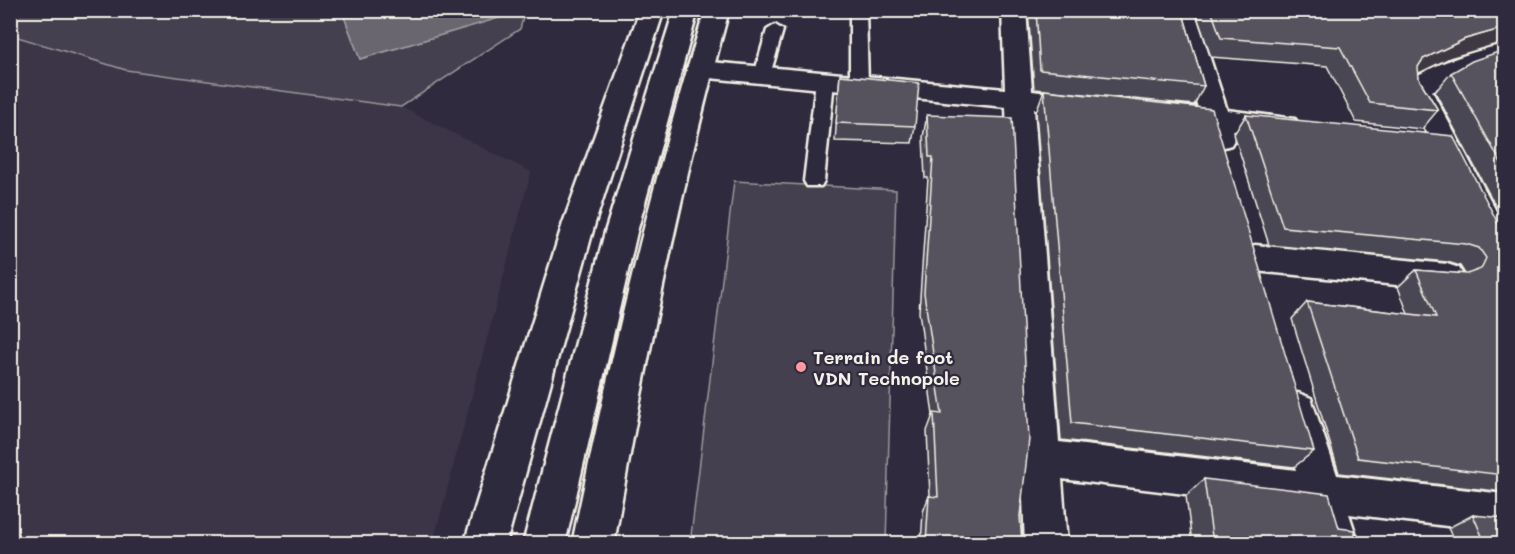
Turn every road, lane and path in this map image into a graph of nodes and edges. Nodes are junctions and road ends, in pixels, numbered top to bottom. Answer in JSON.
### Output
{"nodes":[{"id":1,"x":652,"y":10,"type":"edge"},
{"id":2,"x":686,"y":10,"type":"edge"},
{"id":3,"x":717,"y":10,"type":"edge"},
{"id":4,"x":858,"y":10,"type":"edge"},
{"id":5,"x":1014,"y":10,"type":"edge"},
{"id":6,"x":1182,"y":10,"type":"edge"},
{"id":7,"x":776,"y":30,"type":"dead end"},
{"id":8,"x":1504,"y":52,"type":"edge"},
{"id":9,"x":699,"y":69,"type":"junction"},
{"id":10,"x":762,"y":75,"type":"junction"},
{"id":11,"x":825,"y":81,"type":"junction"},
{"id":12,"x":859,"y":84,"type":"junction"},
{"id":13,"x":1020,"y":99,"type":"junction"},
{"id":14,"x":1112,"y":108,"type":"edge"},
{"id":15,"x":1146,"y":112,"type":"edge"},
{"id":16,"x":1215,"y":119,"type":"junction"},
{"id":17,"x":1308,"y":129,"type":"edge"},
{"id":18,"x":1413,"y":141,"type":"edge"},
{"id":19,"x":1448,"y":144,"type":"junction"},
{"id":20,"x":1230,"y":172,"type":"edge"},
{"id":21,"x":814,"y":181,"type":"dead end"},
{"id":22,"x":1246,"y":226,"type":"edge"},
{"id":23,"x":1504,"y":257,"type":"edge"},
{"id":24,"x":1255,"y":258,"type":"junction"},
{"id":25,"x":1447,"y":278,"type":"edge"},
{"id":26,"x":1264,"y":291,"type":"edge"},
{"id":27,"x":1290,"y":381,"type":"edge"},
{"id":28,"x":1040,"y":458,"type":"junction"},
{"id":29,"x":1322,"y":493,"type":"junction"},
{"id":30,"x":1504,"y":514,"type":"edge"},
{"id":31,"x":485,"y":543,"type":"edge"},
{"id":32,"x":544,"y":543,"type":"edge"},
{"id":33,"x":593,"y":543,"type":"edge"},
{"id":34,"x":1046,"y":543,"type":"edge"},
{"id":35,"x":1338,"y":543,"type":"edge"}],
"edges":[{"from":1,"to":31,"type":"street"},
{"from":2,"to":32,"type":"street"},
{"from":3,"to":9,"type":"street"},
{"from":4,"to":12,"type":"lane"},
{"from":5,"to":13,"type":"street"},
{"from":6,"to":16,"type":"street"},
{"from":7,"to":10,"type":"lane"},
{"from":8,"to":19,"type":"street"},
{"from":9,"to":10,"type":"street"},
{"from":9,"to":33,"type":"street"},
{"from":10,"to":11,"type":"street"},
{"from":11,"to":12,"type":"street"},
{"from":11,"to":21,"type":"lane"},
{"from":12,"to":13,"type":"street"},
{"from":13,"to":14,"type":"street"},
{"from":13,"to":28,"type":"street"},
{"from":15,"to":16,"type":"street"},
{"from":16,"to":17,"type":"street"},
{"from":16,"to":20,"type":"street"},
{"from":18,"to":19,"type":"street"},
{"from":19,"to":23,"type":"street"},
{"from":22,"to":24,"type":"street"},
{"from":24,"to":25,"type":"street"},
{"from":24,"to":26,"type":"street"},
{"from":27,"to":29,"type":"street"},
{"from":28,"to":29,"type":"street"},
{"from":28,"to":34,"type":"street"},
{"from":29,"to":30,"type":"street"},
{"from":29,"to":35,"type":"street"}]}
